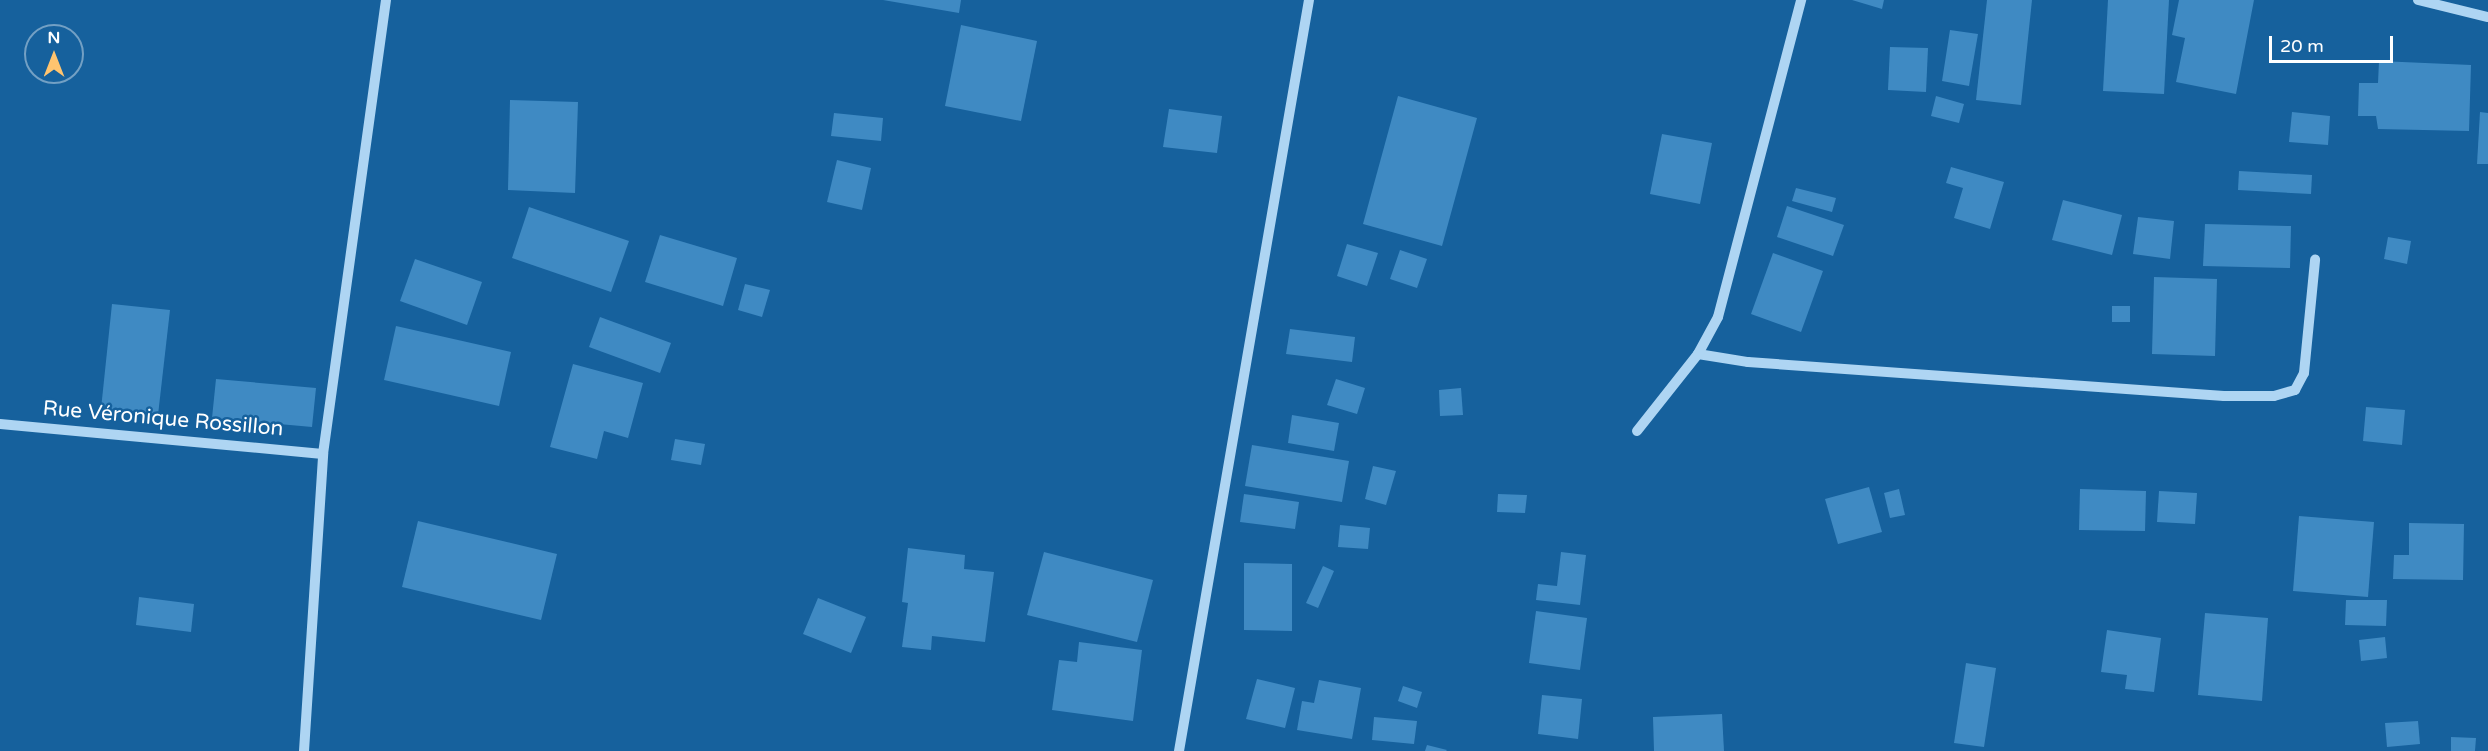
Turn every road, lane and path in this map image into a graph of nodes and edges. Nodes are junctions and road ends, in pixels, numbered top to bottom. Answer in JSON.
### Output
{"nodes":[{"id":1,"x":386,"y":0,"type":"edge"},
{"id":2,"x":1309,"y":0,"type":"edge"},
{"id":3,"x":1802,"y":0,"type":"edge"},
{"id":4,"x":2418,"y":0,"type":"edge"},
{"id":5,"x":2488,"y":17,"type":"edge"},
{"id":6,"x":2314,"y":260,"type":"dead end"},
{"id":7,"x":1698,"y":354,"type":"junction"},
{"id":8,"x":0,"y":424,"type":"edge"},
{"id":9,"x":1637,"y":431,"type":"dead end"},
{"id":10,"x":323,"y":454,"type":"junction"},
{"id":11,"x":304,"y":751,"type":"edge"},
{"id":12,"x":1179,"y":751,"type":"edge"}],
"edges":[{"from":1,"to":10,"type":"street"},
{"from":2,"to":12,"type":"street"},
{"from":3,"to":7,"type":"street"},
{"from":4,"to":5,"type":"street"},
{"from":6,"to":7,"type":"street"},
{"from":7,"to":9,"type":"street"},
{"from":8,"to":10,"type":"street","name":"Rue Véronique Rossillon"},
{"from":10,"to":11,"type":"street"}]}
